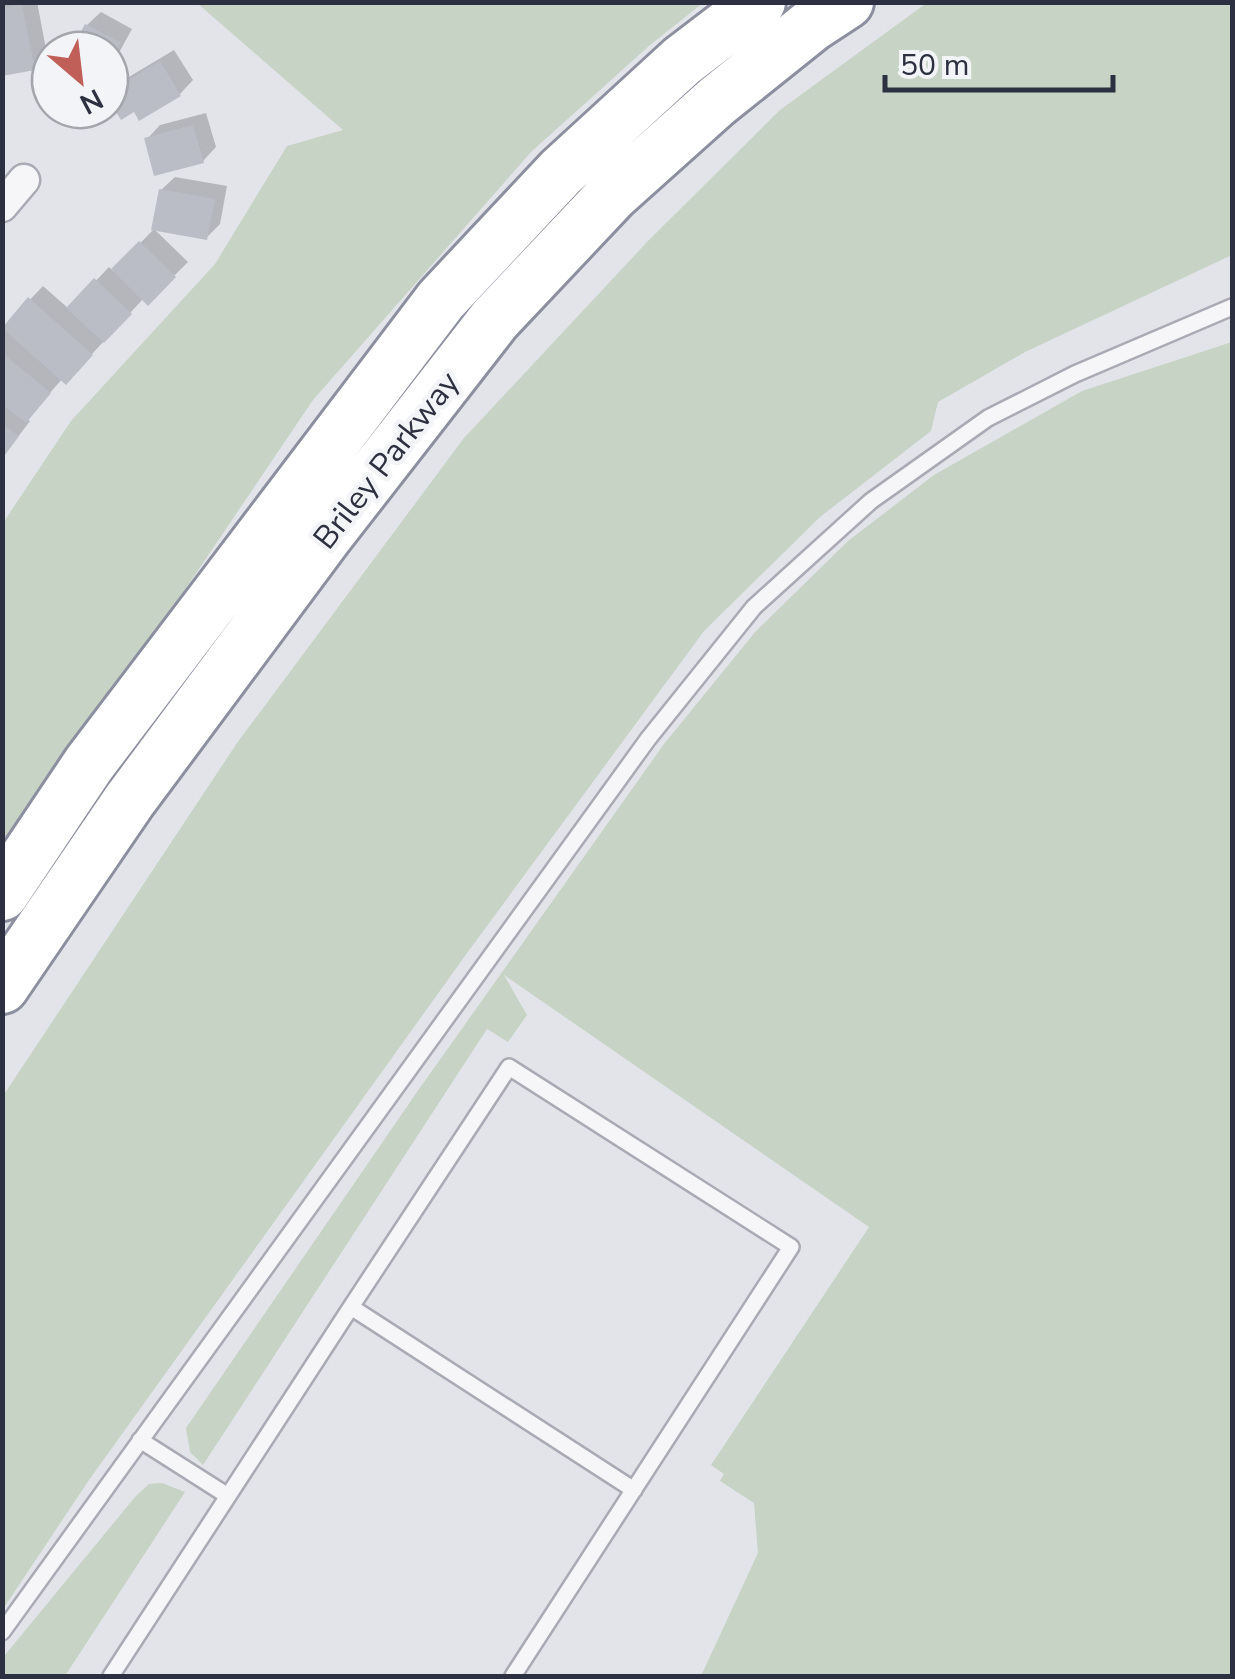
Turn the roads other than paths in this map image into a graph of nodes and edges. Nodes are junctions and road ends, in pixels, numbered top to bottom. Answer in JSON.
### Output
{"nodes":[{"id":1,"x":759,"y":2,"type":"edge"},
{"id":2,"x":847,"y":2,"type":"edge"},
{"id":3,"x":24,"y":180,"type":"dead end"},
{"id":4,"x":2,"y":206,"type":"edge"},
{"id":5,"x":1232,"y":307,"type":"edge"},
{"id":6,"x":2,"y":894,"type":"edge"},
{"id":7,"x":2,"y":987,"type":"edge"},
{"id":8,"x":351,"y":1307,"type":"junction"},
{"id":9,"x":140,"y":1440,"type":"junction"},
{"id":10,"x":634,"y":1490,"type":"junction"},
{"id":11,"x":228,"y":1496,"type":"junction"},
{"id":12,"x":2,"y":1632,"type":"edge"},
{"id":13,"x":111,"y":1676,"type":"edge"},
{"id":14,"x":512,"y":1676,"type":"edge"}],
"edges":[{"from":1,"to":6,"type":"highway","name":"Briley Parkway"},
{"from":2,"to":7,"type":"highway","name":"Briley Parkway"},
{"from":3,"to":4,"type":"street"},
{"from":5,"to":9,"type":"lane"},
{"from":8,"to":10,"type":"lane"},
{"from":8,"to":10,"type":"lane"},
{"from":8,"to":11,"type":"lane"},
{"from":9,"to":11,"type":"lane"},
{"from":9,"to":12,"type":"lane"},
{"from":10,"to":14,"type":"lane"},
{"from":11,"to":13,"type":"lane"}]}
